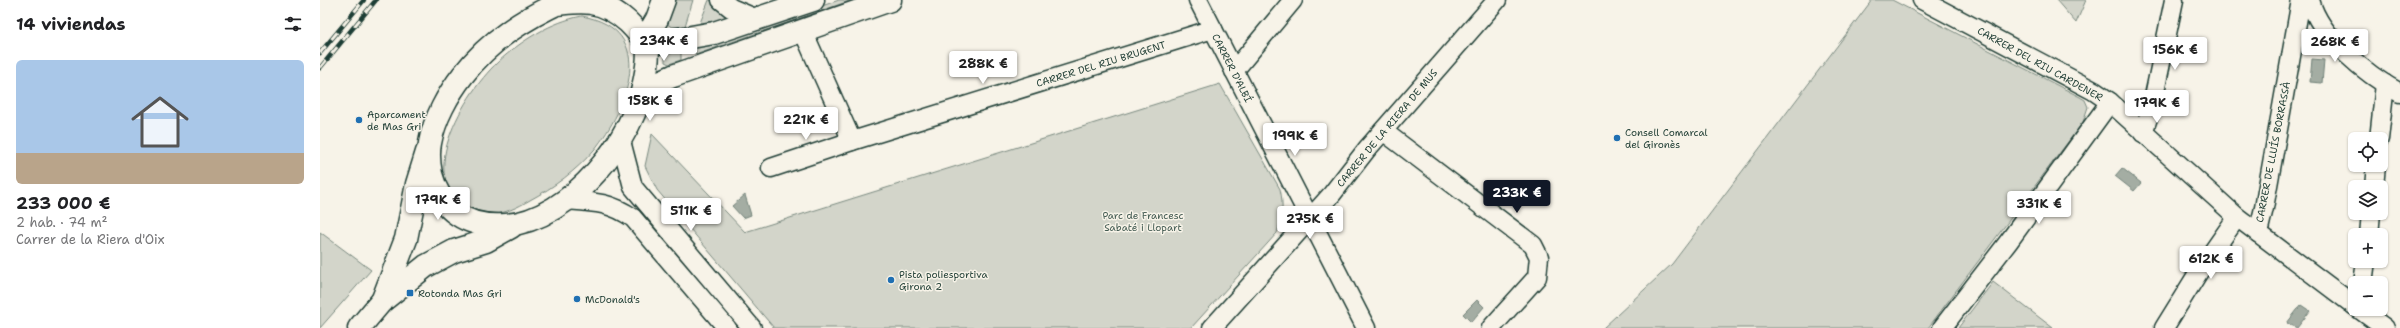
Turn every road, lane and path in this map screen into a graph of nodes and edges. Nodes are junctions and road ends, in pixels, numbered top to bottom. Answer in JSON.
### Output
{"nodes":[{"id":1,"x":664,"y":0,"type":"edge"},
{"id":2,"x":721,"y":0,"type":"edge"},
{"id":3,"x":813,"y":0,"type":"edge"},
{"id":4,"x":890,"y":0,"type":"edge"},
{"id":5,"x":1198,"y":0,"type":"edge"},
{"id":6,"x":1293,"y":0,"type":"edge"},
{"id":7,"x":1496,"y":0,"type":"edge"},
{"id":8,"x":1922,"y":0,"type":"edge"},
{"id":9,"x":2174,"y":0,"type":"edge"},
{"id":10,"x":2301,"y":0,"type":"edge"},
{"id":11,"x":2310,"y":0,"type":"edge"},
{"id":12,"x":561,"y":2,"type":"edge"},
{"id":13,"x":757,"y":19,"type":"junction"},
{"id":14,"x":1213,"y":29,"type":"junction"},
{"id":15,"x":803,"y":31,"type":"junction"},
{"id":16,"x":651,"y":43,"type":"junction"},
{"id":17,"x":1234,"y":70,"type":"junction"},
{"id":18,"x":643,"y":89,"type":"junction"},
{"id":19,"x":2392,"y":89,"type":"edge"},
{"id":20,"x":2110,"y":102,"type":"junction"},
{"id":21,"x":1383,"y":131,"type":"junction"},
{"id":22,"x":2144,"y":132,"type":"junction"},
{"id":23,"x":2381,"y":132,"type":"edge"},
{"id":24,"x":621,"y":141,"type":"junction"},
{"id":25,"x":852,"y":141,"type":"junction"},
{"id":26,"x":430,"y":144,"type":"junction"},
{"id":27,"x":771,"y":168,"type":"dead end"},
{"id":28,"x":566,"y":200,"type":"junction"},
{"id":29,"x":1310,"y":217,"type":"junction"},
{"id":30,"x":2237,"y":217,"type":"junction"},
{"id":31,"x":516,"y":224,"type":"junction"},
{"id":32,"x":2258,"y":233,"type":"junction"},
{"id":33,"x":2348,"y":301,"type":"edge"},
{"id":34,"x":381,"y":302,"type":"junction"},
{"id":35,"x":2369,"y":316,"type":"edge"},
{"id":36,"x":359,"y":328,"type":"edge"},
{"id":37,"x":727,"y":328,"type":"edge"},
{"id":38,"x":752,"y":328,"type":"edge"},
{"id":39,"x":1212,"y":328,"type":"edge"},
{"id":40,"x":1366,"y":328,"type":"edge"},
{"id":41,"x":1491,"y":328,"type":"edge"},
{"id":42,"x":1942,"y":328,"type":"edge"},
{"id":43,"x":2164,"y":328,"type":"edge"},
{"id":44,"x":2385,"y":328,"type":"edge"}],
"edges":[{"from":1,"to":16,"type":"main road"},
{"from":2,"to":13,"type":"street"},
{"from":3,"to":13,"type":"main road"},
{"from":4,"to":15,"type":"main road"},
{"from":5,"to":14,"type":"street","name":"CARRER D'ALBÍ"},
{"from":6,"to":17,"type":"street"},
{"from":7,"to":21,"type":"street","name":"CARRER DE LA RIERA DE MUS"},
{"from":8,"to":20,"type":"street","name":"CARRER DEL RIU CARDENER"},
{"from":9,"to":22,"type":"street"},
{"from":10,"to":32,"type":"street","name":"CARRER DE LLUÍS BORRASSÀ"},
{"from":11,"to":19,"type":"street"},
{"from":12,"to":16,"type":"main road"},
{"from":12,"to":26,"type":"main road"},
{"from":13,"to":16,"type":"main road"},
{"from":14,"to":17,"type":"street","name":"CARRER D'ALBÍ"},
{"from":14,"to":25,"type":"street","name":"CARRER DEL RIU BRUGENT"},
{"from":15,"to":18,"type":"main road"},
{"from":15,"to":25,"type":"street"},
{"from":16,"to":18,"type":"main road"},
{"from":17,"to":29,"type":"street","name":"CARRER D'ALBÍ"},
{"from":18,"to":24,"type":"main road"},
{"from":19,"to":23,"type":"street"},
{"from":20,"to":22,"type":"street","name":"CARRER DEL RIU CARDENER"},
{"from":20,"to":42,"type":"street"},
{"from":21,"to":29,"type":"street","name":"CARRER DE LA RIERA DE MUS"},
{"from":21,"to":41,"type":"street"},
{"from":22,"to":30,"type":"street","name":"CARRER DEL RIU CARDENER"},
{"from":24,"to":28,"type":"main road"},
{"from":24,"to":38,"type":"street"},
{"from":25,"to":27,"type":"street","name":"CARRER DEL RIU BRUGENT"},
{"from":26,"to":31,"type":"main road"},
{"from":26,"to":34,"type":"main road"},
{"from":28,"to":31,"type":"main road"},
{"from":28,"to":37,"type":"street"},
{"from":29,"to":39,"type":"street","name":"CARRER DE LA RIERA DE MUS"},
{"from":29,"to":40,"type":"street","name":"CARRER D'ALBÍ"},
{"from":30,"to":32,"type":"street","name":"CARRER DEL RIU CARDENER"},
{"from":30,"to":43,"type":"street"},
{"from":31,"to":34,"type":"main road"},
{"from":32,"to":33,"type":"street","name":"CARRER DEL RIU CARDENER"},
{"from":34,"to":36,"type":"main road"},
{"from":35,"to":44,"type":"street"}]}
